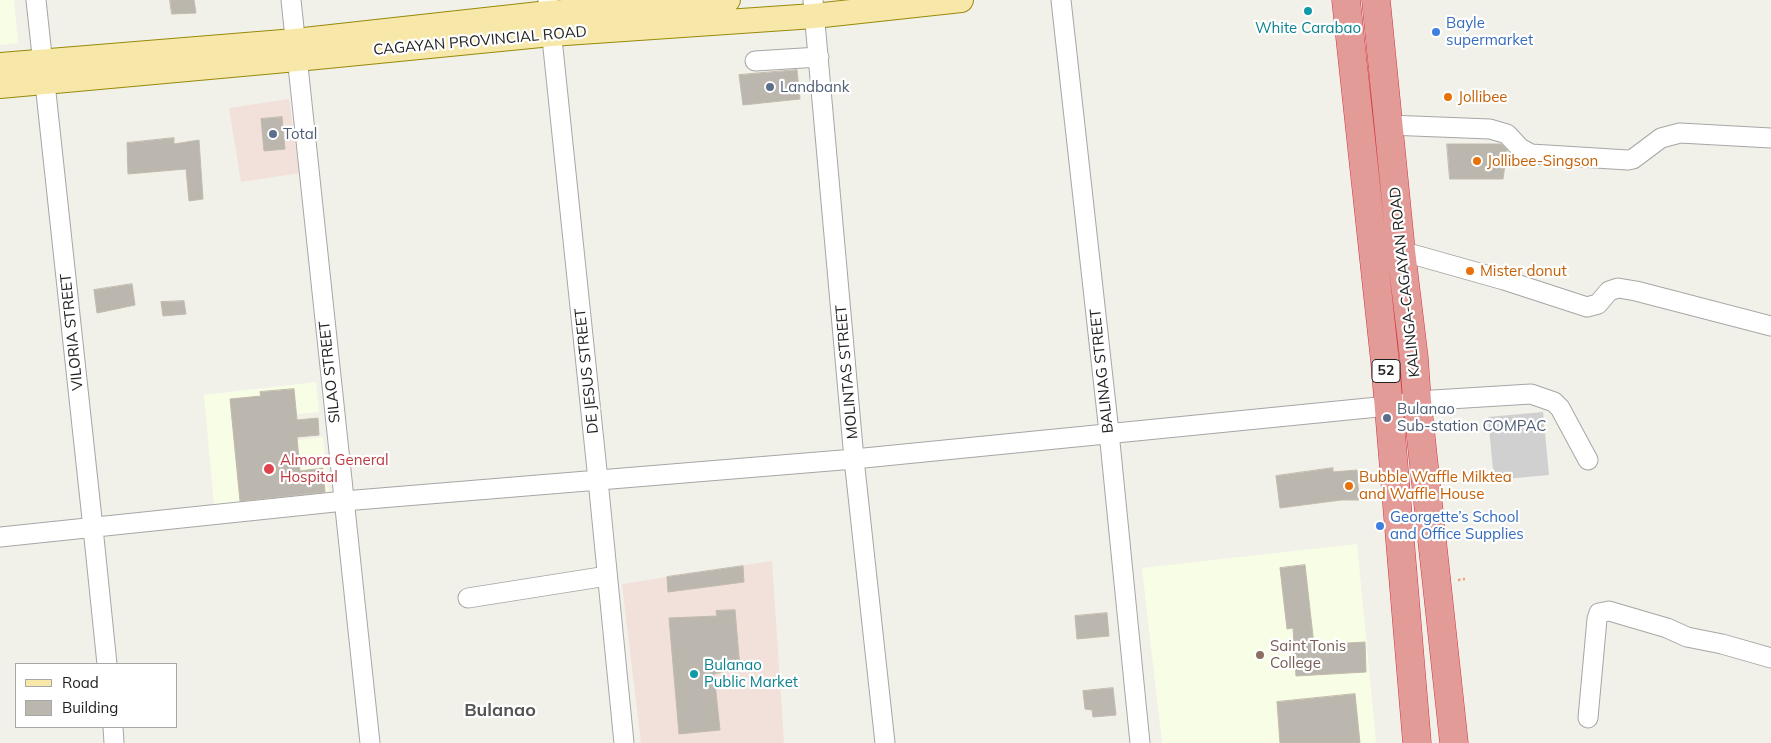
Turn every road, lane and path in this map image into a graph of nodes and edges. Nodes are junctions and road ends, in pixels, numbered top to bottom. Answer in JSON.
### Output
{"nodes":[{"id":1,"x":36,"y":0,"type":"edge"},
{"id":2,"x":291,"y":0,"type":"edge"},
{"id":3,"x":728,"y":0,"type":"edge"},
{"id":4,"x":961,"y":0,"type":"edge"},
{"id":5,"x":1061,"y":0,"type":"edge"},
{"id":6,"x":1346,"y":0,"type":"edge"},
{"id":7,"x":1376,"y":0,"type":"edge"},
{"id":8,"x":814,"y":8,"type":"edge"},
{"id":9,"x":550,"y":16,"type":"edge"},
{"id":10,"x":296,"y":50,"type":"junction"},
{"id":11,"x":818,"y":56,"type":"junction"},
{"id":12,"x":755,"y":61,"type":"dead end"},
{"id":13,"x":0,"y":65,"type":"edge"},
{"id":14,"x":44,"y":71,"type":"junction"},
{"id":15,"x":0,"y":86,"type":"edge"},
{"id":16,"x":1388,"y":125,"type":"junction"},
{"id":17,"x":1771,"y":138,"type":"edge"},
{"id":18,"x":1401,"y":251,"type":"junction"},
{"id":19,"x":1771,"y":326,"type":"edge"},
{"id":20,"x":1417,"y":401,"type":"junction"},
{"id":21,"x":1388,"y":406,"type":"junction"},
{"id":22,"x":1109,"y":432,"type":"junction"},
{"id":23,"x":854,"y":459,"type":"junction"},
{"id":24,"x":1588,"y":460,"type":"dead end"},
{"id":25,"x":598,"y":480,"type":"junction"},
{"id":26,"x":344,"y":502,"type":"junction"},
{"id":27,"x":94,"y":528,"type":"junction"},
{"id":28,"x":0,"y":537,"type":"edge"},
{"id":29,"x":607,"y":576,"type":"junction"},
{"id":30,"x":468,"y":598,"type":"dead end"},
{"id":31,"x":1771,"y":658,"type":"edge"},
{"id":32,"x":107,"y":663,"type":"edge"},
{"id":33,"x":1588,"y":718,"type":"dead end"},
{"id":34,"x":113,"y":728,"type":"edge"},
{"id":35,"x":114,"y":743,"type":"edge"},
{"id":36,"x":370,"y":743,"type":"edge"},
{"id":37,"x":624,"y":743,"type":"edge"},
{"id":38,"x":884,"y":743,"type":"edge"},
{"id":39,"x":1140,"y":743,"type":"edge"},
{"id":40,"x":1418,"y":743,"type":"edge"},
{"id":41,"x":1454,"y":743,"type":"edge"}],
"edges":[{"from":1,"to":14,"type":"street","name":"VILORIA STREET"},
{"from":2,"to":10,"type":"street","name":"SILAO STREET"},
{"from":3,"to":9,"type":"main road","name":"CAGAYAN PROVINCIAL ROAD"},
{"from":4,"to":8,"type":"main road","name":"CAGAYAN PROVINCIAL ROAD"},
{"from":5,"to":22,"type":"street","name":"BALINAG STREET"},
{"from":6,"to":21,"type":"highway","name":"KALINGA-CAGAYAN ROAD","number":"52"},
{"from":7,"to":16,"type":"highway","name":"KALINGA-CAGAYAN ROAD","number":"52"},
{"from":8,"to":9,"type":"main road","name":"CAGAYAN PROVINCIAL ROAD"},
{"from":8,"to":11,"type":"street","name":"MOLINTAS STREET"},
{"from":9,"to":10,"type":"main road","name":"CAGAYAN PROVINCIAL ROAD"},
{"from":9,"to":25,"type":"street","name":"DE JESUS STREET"},
{"from":10,"to":14,"type":"main road","name":"CAGAYAN PROVINCIAL ROAD"},
{"from":10,"to":26,"type":"street","name":"SILAO STREET"},
{"from":11,"to":12,"type":"street"},
{"from":11,"to":23,"type":"street","name":"MOLINTAS STREET"},
{"from":13,"to":14,"type":"main road","name":"CAGAYAN PROVINCIAL ROAD"},
{"from":14,"to":15,"type":"main road","name":"CAGAYAN PROVINCIAL ROAD"},
{"from":14,"to":27,"type":"street","name":"VILORIA STREET"},
{"from":16,"to":17,"type":"street"},
{"from":16,"to":18,"type":"highway","name":"KALINGA-CAGAYAN ROAD","number":"52"},
{"from":18,"to":19,"type":"street"},
{"from":18,"to":20,"type":"highway","name":"KALINGA-CAGAYAN ROAD","number":"52"},
{"from":20,"to":21,"type":"street"},
{"from":20,"to":24,"type":"street"},
{"from":20,"to":41,"type":"highway","name":"KALINGA-CAGAYAN ROAD","number":"52"},
{"from":21,"to":22,"type":"street"},
{"from":21,"to":40,"type":"highway","name":"KALINGA-CAGAYAN ROAD","number":"52"},
{"from":22,"to":23,"type":"street"},
{"from":22,"to":39,"type":"street","name":"BALINAG STREET"},
{"from":23,"to":25,"type":"street"},
{"from":23,"to":38,"type":"street","name":"MOLINTAS STREET"},
{"from":25,"to":26,"type":"street"},
{"from":25,"to":29,"type":"street","name":"DE JESUS STREET"},
{"from":26,"to":27,"type":"street"},
{"from":26,"to":36,"type":"street","name":"SILAO STREET"},
{"from":27,"to":28,"type":"street"},
{"from":27,"to":32,"type":"street","name":"VILORIA STREET"},
{"from":29,"to":30,"type":"street"},
{"from":29,"to":37,"type":"street","name":"DE JESUS STREET"},
{"from":31,"to":33,"type":"street"},
{"from":34,"to":35,"type":"street"}]}
